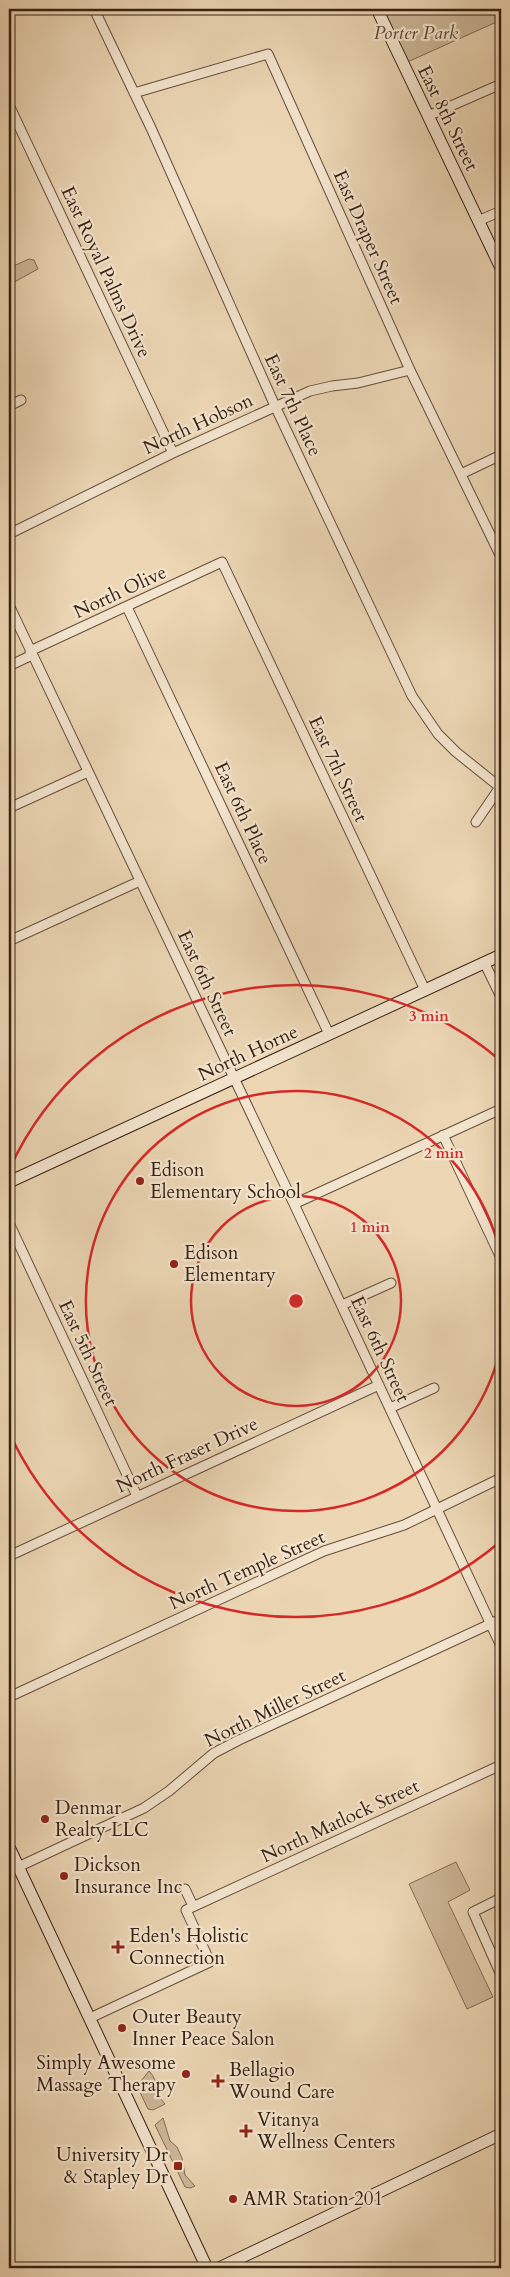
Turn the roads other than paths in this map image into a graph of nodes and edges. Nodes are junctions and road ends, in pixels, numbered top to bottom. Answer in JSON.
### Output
{"nodes":[{"id":1,"x":94,"y":9,"type":"edge"},
{"id":2,"x":378,"y":9,"type":"edge"},
{"id":3,"x":501,"y":84,"type":"edge"},
{"id":4,"x":134,"y":93,"type":"junction"},
{"id":5,"x":9,"y":105,"type":"edge"},
{"id":6,"x":428,"y":116,"type":"junction"},
{"id":7,"x":501,"y":211,"type":"edge"},
{"id":8,"x":478,"y":221,"type":"junction"},
{"id":9,"x":501,"y":268,"type":"edge"},
{"id":10,"x":410,"y":370,"type":"junction"},
{"id":11,"x":21,"y":400,"type":"dead end"},
{"id":12,"x":9,"y":406,"type":"edge"},
{"id":13,"x":275,"y":406,"type":"junction"},
{"id":14,"x":173,"y":453,"type":"junction"},
{"id":15,"x":501,"y":455,"type":"edge"},
{"id":16,"x":461,"y":474,"type":"junction"},
{"id":17,"x":9,"y":534,"type":"edge"},
{"id":18,"x":501,"y":557,"type":"edge"},
{"id":19,"x":222,"y":562,"type":"joint"},
{"id":20,"x":9,"y":605,"type":"edge"},
{"id":21,"x":127,"y":607,"type":"junction"},
{"id":22,"x":31,"y":653,"type":"junction"},
{"id":23,"x":9,"y":666,"type":"edge"},
{"id":24,"x":88,"y":772,"type":"junction"},
{"id":25,"x":501,"y":787,"type":"edge"},
{"id":26,"x":9,"y":808,"type":"edge"},
{"id":27,"x":476,"y":822,"type":"dead end"},
{"id":28,"x":140,"y":881,"type":"junction"},
{"id":29,"x":9,"y":941,"type":"edge"},
{"id":30,"x":501,"y":955,"type":"edge"},
{"id":31,"x":484,"y":962,"type":"junction"},
{"id":32,"x":425,"y":990,"type":"junction"},
{"id":33,"x":501,"y":997,"type":"edge"},
{"id":34,"x":330,"y":1034,"type":"junction"},
{"id":35,"x":234,"y":1078,"type":"junction"},
{"id":36,"x":501,"y":1108,"type":"edge"},
{"id":37,"x":443,"y":1135,"type":"junction"},
{"id":38,"x":9,"y":1182,"type":"edge"},
{"id":39,"x":294,"y":1204,"type":"junction"},
{"id":40,"x":9,"y":1223,"type":"edge"},
{"id":41,"x":501,"y":1258,"type":"edge"},
{"id":42,"x":391,"y":1282,"type":"dead end"},
{"id":43,"x":342,"y":1306,"type":"junction"},
{"id":44,"x":379,"y":1385,"type":"junction"},
{"id":45,"x":434,"y":1388,"type":"dead end"},
{"id":46,"x":390,"y":1408,"type":"junction"},
{"id":47,"x":501,"y":1478,"type":"edge"},
{"id":48,"x":137,"y":1496,"type":"junction"},
{"id":49,"x":436,"y":1509,"type":"junction"},
{"id":50,"x":9,"y":1544,"type":"edge"},
{"id":51,"x":11,"y":1555,"type":"edge"},
{"id":52,"x":501,"y":1619,"type":"edge"},
{"id":53,"x":491,"y":1624,"type":"junction"},
{"id":54,"x":501,"y":1646,"type":"edge"},
{"id":55,"x":9,"y":1698,"type":"edge"},
{"id":56,"x":501,"y":1765,"type":"edge"},
{"id":57,"x":9,"y":1847,"type":"edge"},
{"id":58,"x":18,"y":1867,"type":"junction"},
{"id":59,"x":185,"y":1890,"type":"dead end"},
{"id":60,"x":501,"y":1898,"type":"edge"},
{"id":61,"x":193,"y":1906,"type":"junction"},
{"id":62,"x":501,"y":1974,"type":"edge"},
{"id":63,"x":90,"y":2018,"type":"junction"},
{"id":64,"x":501,"y":2134,"type":"edge"},
{"id":65,"x":207,"y":2268,"type":"edge"},
{"id":66,"x":219,"y":2268,"type":"edge"}],
"edges":[{"from":1,"to":4,"type":"street","name":"East 7th Place"},
{"from":2,"to":6,"type":"street","name":"East 8th Street"},
{"from":3,"to":6,"type":"street"},
{"from":4,"to":10,"type":"street","name":"East Draper Street"},
{"from":4,"to":13,"type":"street","name":"East 7th Place"},
{"from":5,"to":14,"type":"street","name":"East Royal Palms Drive"},
{"from":6,"to":8,"type":"street","name":"East 8th Street"},
{"from":7,"to":8,"type":"street"},
{"from":8,"to":9,"type":"street","name":"East 8th Street"},
{"from":10,"to":13,"type":"street","name":"North Hobson"},
{"from":10,"to":16,"type":"street","name":"East Draper Street"},
{"from":11,"to":12,"type":"street"},
{"from":13,"to":14,"type":"street","name":"North Hobson"},
{"from":13,"to":25,"type":"street","name":"East 7th Place"},
{"from":14,"to":17,"type":"street","name":"North Hobson"},
{"from":15,"to":16,"type":"street"},
{"from":16,"to":18,"type":"street","name":"East Draper Street"},
{"from":19,"to":21,"type":"street","name":"North Olive"},
{"from":19,"to":32,"type":"street","name":"East 7th Street"},
{"from":20,"to":22,"type":"street","name":"East 6th Street"},
{"from":21,"to":22,"type":"street","name":"North Olive"},
{"from":21,"to":34,"type":"street","name":"East 6th Place"},
{"from":22,"to":23,"type":"street","name":"North Olive"},
{"from":22,"to":24,"type":"street","name":"East 6th Street"},
{"from":24,"to":26,"type":"street"},
{"from":24,"to":28,"type":"street","name":"East 6th Street"},
{"from":25,"to":27,"type":"street"},
{"from":28,"to":29,"type":"street"},
{"from":28,"to":35,"type":"street","name":"East 6th Street"},
{"from":30,"to":31,"type":"street","name":"North Horne"},
{"from":31,"to":32,"type":"street","name":"North Horne"},
{"from":31,"to":33,"type":"street"},
{"from":32,"to":34,"type":"street","name":"North Horne"},
{"from":34,"to":35,"type":"street","name":"North Horne"},
{"from":35,"to":38,"type":"street","name":"North Horne"},
{"from":35,"to":39,"type":"street","name":"East 6th Street"},
{"from":36,"to":37,"type":"street"},
{"from":37,"to":39,"type":"street"},
{"from":37,"to":41,"type":"street"},
{"from":39,"to":43,"type":"street","name":"East 6th Street"},
{"from":40,"to":48,"type":"street","name":"East 5th Street"},
{"from":42,"to":43,"type":"street"},
{"from":43,"to":44,"type":"street","name":"East 6th Street"},
{"from":44,"to":46,"type":"street","name":"East 6th Street"},
{"from":44,"to":48,"type":"street","name":"North Fraser Drive"},
{"from":45,"to":46,"type":"street"},
{"from":46,"to":49,"type":"street","name":"East 6th Street"},
{"from":47,"to":49,"type":"street","name":"North Temple Street"},
{"from":48,"to":51,"type":"street","name":"North Fraser Drive"},
{"from":49,"to":53,"type":"street","name":"East 6th Street"},
{"from":49,"to":55,"type":"street","name":"North Temple Street"},
{"from":50,"to":51,"type":"street"},
{"from":52,"to":53,"type":"street","name":"North Miller Street"},
{"from":53,"to":54,"type":"street","name":"East 6th Street"},
{"from":53,"to":58,"type":"street","name":"North Miller Street"},
{"from":56,"to":61,"type":"street","name":"North Matlock Street"},
{"from":57,"to":58,"type":"street"},
{"from":58,"to":63,"type":"street"},
{"from":59,"to":61,"type":"street"},
{"from":60,"to":62,"type":"street"},
{"from":61,"to":63,"type":"street"},
{"from":63,"to":65,"type":"street"},
{"from":64,"to":66,"type":"street"}]}
